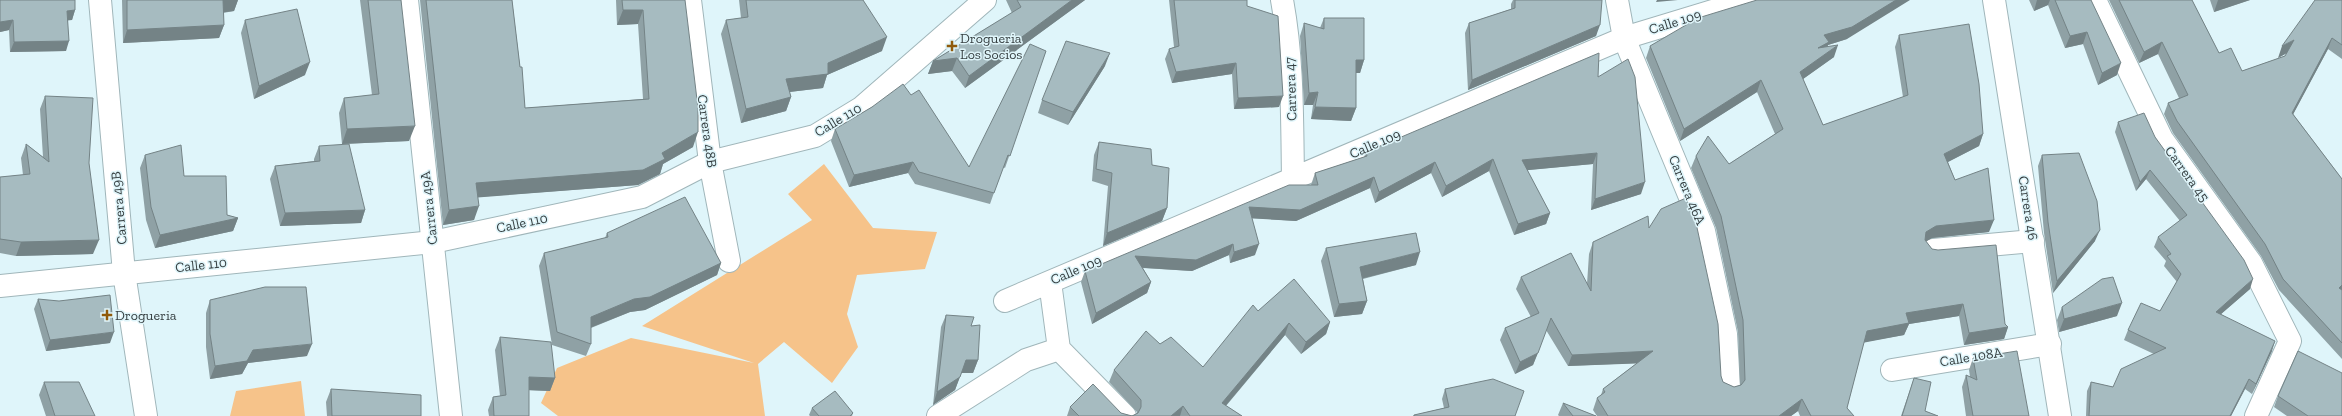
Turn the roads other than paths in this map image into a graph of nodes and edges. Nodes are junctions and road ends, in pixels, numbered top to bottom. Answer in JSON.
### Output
{"nodes":[{"id":1,"x":100,"y":0,"type":"edge"},
{"id":2,"x":407,"y":0,"type":"edge"},
{"id":3,"x":690,"y":0,"type":"edge"},
{"id":4,"x":986,"y":0,"type":"edge"},
{"id":5,"x":1282,"y":0,"type":"edge"},
{"id":6,"x":1617,"y":0,"type":"edge"},
{"id":7,"x":1749,"y":0,"type":"edge"},
{"id":8,"x":1994,"y":0,"type":"edge"},
{"id":9,"x":2095,"y":0,"type":"edge"},
{"id":10,"x":1624,"y":38,"type":"junction"},
{"id":11,"x":710,"y":162,"type":"junction"},
{"id":12,"x":1293,"y":179,"type":"junction"},
{"id":13,"x":2033,"y":241,"type":"junction"},
{"id":14,"x":432,"y":242,"type":"junction"},
{"id":15,"x":1933,"y":250,"type":"edge"},
{"id":16,"x":729,"y":261,"type":"dead end"},
{"id":17,"x":124,"y":273,"type":"junction"},
{"id":18,"x":1050,"y":282,"type":"junction"},
{"id":19,"x":0,"y":286,"type":"edge"},
{"id":20,"x":1004,"y":301,"type":"dead end"},
{"id":21,"x":2050,"y":344,"type":"junction"},
{"id":22,"x":1059,"y":349,"type":"junction"},
{"id":23,"x":1892,"y":370,"type":"dead end"},
{"id":24,"x":1729,"y":387,"type":"edge"},
{"id":25,"x":146,"y":416,"type":"edge"},
{"id":26,"x":450,"y":416,"type":"edge"},
{"id":27,"x":938,"y":416,"type":"edge"},
{"id":28,"x":1125,"y":416,"type":"edge"},
{"id":29,"x":2060,"y":416,"type":"edge"},
{"id":30,"x":2256,"y":416,"type":"edge"}],
"edges":[{"from":1,"to":17,"type":"street","name":"Carrera 49B"},
{"from":2,"to":14,"type":"street","name":"Carrera 49A"},
{"from":3,"to":11,"type":"street","name":"Carrera 48B"},
{"from":4,"to":11,"type":"street","name":"Calle 110"},
{"from":5,"to":12,"type":"street","name":"Carrera 47"},
{"from":6,"to":10,"type":"street","name":"Carrera 46A"},
{"from":7,"to":10,"type":"street","name":"Calle 109"},
{"from":8,"to":13,"type":"street","name":"Carrera 46"},
{"from":9,"to":30,"type":"street","name":"Carrera 45"},
{"from":10,"to":12,"type":"street","name":"Calle 109"},
{"from":10,"to":24,"type":"street","name":"Carrera 46A"},
{"from":11,"to":14,"type":"street","name":"Calle 110"},
{"from":11,"to":16,"type":"street","name":"Carrera 48B"},
{"from":12,"to":18,"type":"street","name":"Calle 109"},
{"from":13,"to":15,"type":"street"},
{"from":13,"to":21,"type":"street","name":"Carrera 46"},
{"from":14,"to":17,"type":"street","name":"Calle 110"},
{"from":14,"to":26,"type":"street","name":"Carrera 49A"},
{"from":17,"to":19,"type":"street","name":"Calle 110"},
{"from":17,"to":25,"type":"street","name":"Carrera 49B"},
{"from":18,"to":20,"type":"street","name":"Calle 109"},
{"from":18,"to":22,"type":"street"},
{"from":21,"to":23,"type":"street","name":"Calle 108A"},
{"from":21,"to":29,"type":"street","name":"Carrera 46"},
{"from":22,"to":27,"type":"street"},
{"from":22,"to":28,"type":"street"}]}
